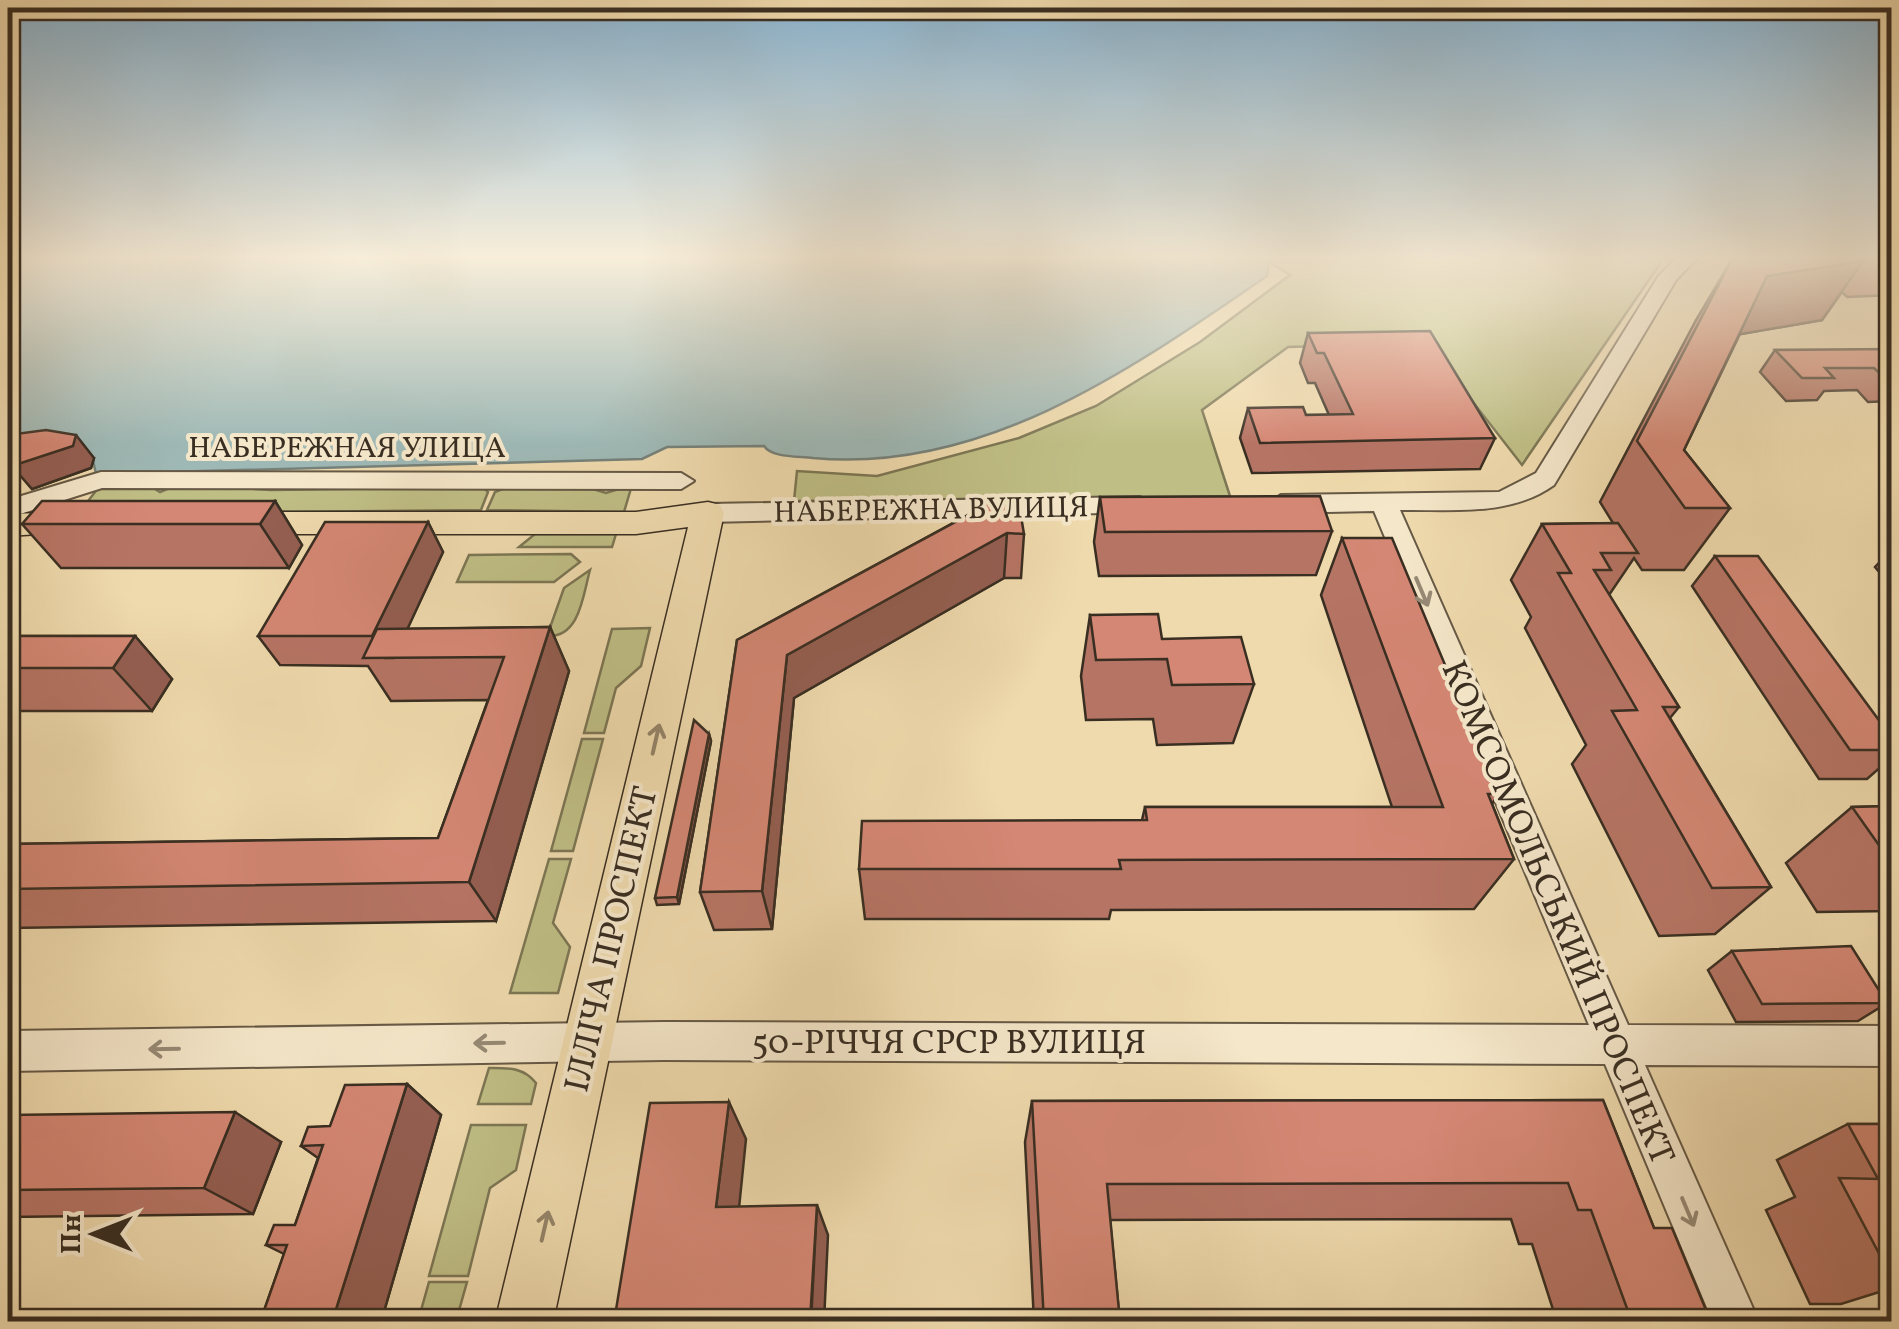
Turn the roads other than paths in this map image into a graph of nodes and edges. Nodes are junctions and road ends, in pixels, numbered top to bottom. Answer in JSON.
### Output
{"nodes":[{"id":1,"x":1642,"y":320,"type":"edge"},
{"id":2,"x":681,"y":482,"type":"dead end"},
{"id":3,"x":1383,"y":502,"type":"junction"},
{"id":4,"x":1248,"y":505,"type":"edge"},
{"id":5,"x":1170,"y":506,"type":"edge"},
{"id":6,"x":708,"y":513,"type":"junction"},
{"id":7,"x":661,"y":517,"type":"junction"},
{"id":8,"x":10,"y":519,"type":"edge"},
{"id":9,"x":107,"y":523,"type":"edge"},
{"id":10,"x":206,"y":523,"type":"edge"},
{"id":11,"x":698,"y":558,"type":"junction"},
{"id":12,"x":586,"y":1042,"type":"junction"},
{"id":13,"x":1616,"y":1043,"type":"junction"},
{"id":14,"x":1892,"y":1046,"type":"edge"},
{"id":15,"x":8,"y":1050,"type":"edge"},
{"id":16,"x":524,"y":1322,"type":"edge"},
{"id":17,"x":1736,"y":1322,"type":"edge"}],
"edges":[{"from":1,"to":3,"type":"street"},
{"from":2,"to":8,"type":"street","name":"НАБЕРЕЖНАЯ УЛИЦА"},
{"from":3,"to":4,"type":"street"},
{"from":3,"to":13,"type":"street","name":"КОМСОМОЛЬСЬКИЙ ПРОСПЕКТ","one_way":true},
{"from":5,"to":6,"type":"street","name":"НАБЕРЕЖНА ВУЛИЦЯ"},
{"from":6,"to":7,"type":"main road"},
{"from":6,"to":11,"type":"main road","name":"ІЛЛІЧА ПРОСПЕКТ"},
{"from":7,"to":10,"type":"main road"},
{"from":7,"to":11,"type":"main road"},
{"from":8,"to":9,"type":"main road"},
{"from":12,"to":11,"type":"main road","name":"ІЛЛІЧА ПРОСПЕКТ","one_way":true},
{"from":12,"to":13,"type":"street","name":"50-РІЧЧЯ СРСР ВУЛИЦЯ"},
{"from":12,"to":15,"type":"street","name":"50-РІЧЧЯ СРСР ВУЛИЦЯ","one_way":true},
{"from":16,"to":12,"type":"main road","name":"ІЛЛІЧА ПРОСПЕКТ","one_way":true},
{"from":13,"to":14,"type":"street","name":"50-РІЧЧЯ СРСР ВУЛИЦЯ"},
{"from":13,"to":17,"type":"street","name":"КОМСОМОЛЬСЬКИЙ ПРОСПЕКТ","one_way":true}]}
